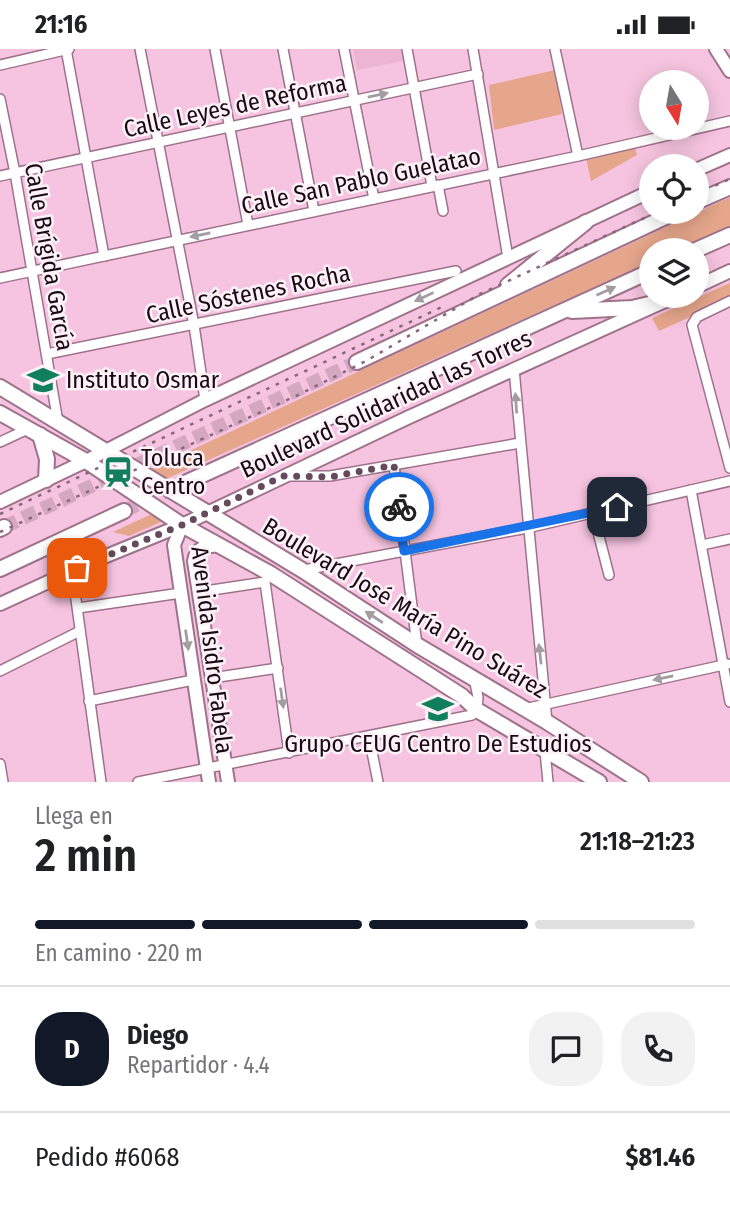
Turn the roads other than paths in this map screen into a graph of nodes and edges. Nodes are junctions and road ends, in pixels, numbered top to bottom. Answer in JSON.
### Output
{"nodes":[{"id":1,"x":68,"y":49,"type":"edge"},
{"id":2,"x":140,"y":49,"type":"edge"},
{"id":3,"x":215,"y":49,"type":"edge"},
{"id":4,"x":283,"y":49,"type":"edge"},
{"id":5,"x":344,"y":49,"type":"edge"},
{"id":6,"x":407,"y":49,"type":"edge"},
{"id":7,"x":473,"y":49,"type":"edge"},
{"id":8,"x":555,"y":49,"type":"edge"},
{"id":9,"x":716,"y":49,"type":"edge"},
{"id":10,"x":0,"y":65,"type":"edge"},
{"id":11,"x":730,"y":71,"type":"edge"},
{"id":12,"x":478,"y":74,"type":"junction"},
{"id":13,"x":415,"y":88,"type":"junction"},
{"id":14,"x":0,"y":99,"type":"edge"},
{"id":15,"x":354,"y":100,"type":"junction"},
{"id":16,"x":295,"y":113,"type":"junction"},
{"id":17,"x":730,"y":121,"type":"edge"},
{"id":18,"x":229,"y":128,"type":"junction"},
{"id":19,"x":159,"y":142,"type":"junction"},
{"id":20,"x":730,"y":155,"type":"edge"},
{"id":21,"x":87,"y":156,"type":"junction"},
{"id":22,"x":578,"y":156,"type":"junction"},
{"id":23,"x":709,"y":164,"type":"edge"},
{"id":24,"x":494,"y":172,"type":"junction"},
{"id":25,"x":15,"y":173,"type":"junction"},
{"id":26,"x":0,"y":177,"type":"edge"},
{"id":27,"x":435,"y":185,"type":"junction"},
{"id":28,"x":730,"y":187,"type":"edge"},
{"id":29,"x":709,"y":196,"type":"edge"},
{"id":30,"x":639,"y":197,"type":"edge"},
{"id":31,"x":374,"y":198,"type":"junction"},
{"id":32,"x":314,"y":211,"type":"junction"},
{"id":33,"x":443,"y":211,"type":"dead end"},
{"id":34,"x":586,"y":222,"type":"junction"},
{"id":35,"x":651,"y":224,"type":"edge"},
{"id":36,"x":248,"y":225,"type":"junction"},
{"id":37,"x":730,"y":235,"type":"edge"},
{"id":38,"x":177,"y":240,"type":"junction"},
{"id":39,"x":709,"y":244,"type":"edge"},
{"id":40,"x":104,"y":256,"type":"junction"},
{"id":41,"x":508,"y":258,"type":"junction"},
{"id":42,"x":33,"y":270,"type":"junction"},
{"id":43,"x":456,"y":271,"type":"dead end"},
{"id":44,"x":730,"y":271,"type":"edge"},
{"id":45,"x":639,"y":276,"type":"edge"},
{"id":46,"x":0,"y":278,"type":"edge"},
{"id":47,"x":709,"y":280,"type":"edge"},
{"id":48,"x":730,"y":301,"type":"edge"},
{"id":49,"x":477,"y":306,"type":"junction"},
{"id":50,"x":639,"y":306,"type":"edge"},
{"id":51,"x":649,"y":308,"type":"edge"},
{"id":52,"x":547,"y":317,"type":"junction"},
{"id":53,"x":194,"y":325,"type":"junction"},
{"id":54,"x":47,"y":354,"type":"junction"},
{"id":55,"x":357,"y":362,"type":"tunnel mouth"},
{"id":56,"x":514,"y":369,"type":"junction"},
{"id":57,"x":0,"y":387,"type":"edge"},
{"id":58,"x":205,"y":400,"type":"junction"},
{"id":59,"x":0,"y":413,"type":"edge"},
{"id":60,"x":58,"y":422,"type":"junction"},
{"id":61,"x":34,"y":432,"type":"junction"},
{"id":62,"x":0,"y":442,"type":"edge"},
{"id":63,"x":520,"y":443,"type":"junction"},
{"id":64,"x":104,"y":452,"type":"junction"},
{"id":65,"x":86,"y":461,"type":"junction"},
{"id":66,"x":394,"y":465,"type":"junction"},
{"id":67,"x":730,"y":468,"type":"edge"},
{"id":68,"x":283,"y":476,"type":"junction"},
{"id":69,"x":46,"y":480,"type":"junction"},
{"id":70,"x":730,"y":481,"type":"edge"},
{"id":71,"x":187,"y":482,"type":"tunnel mouth"},
{"id":72,"x":691,"y":490,"type":"junction"},
{"id":73,"x":0,"y":502,"type":"edge"},
{"id":74,"x":124,"y":511,"type":"tunnel mouth"},
{"id":75,"x":205,"y":513,"type":"junction"},
{"id":76,"x":593,"y":513,"type":"junction"},
{"id":77,"x":182,"y":525,"type":"junction"},
{"id":78,"x":527,"y":528,"type":"junction"},
{"id":79,"x":730,"y":539,"type":"edge"},
{"id":80,"x":220,"y":545,"type":"junction"},
{"id":81,"x":702,"y":545,"type":"junction"},
{"id":82,"x":404,"y":551,"type":"junction"},
{"id":83,"x":0,"y":569,"type":"edge"},
{"id":84,"x":302,"y":571,"type":"junction"},
{"id":85,"x":609,"y":575,"type":"dead end"},
{"id":86,"x":74,"y":585,"type":"dead end"},
{"id":87,"x":199,"y":592,"type":"junction"},
{"id":88,"x":181,"y":593,"type":"junction"},
{"id":89,"x":0,"y":604,"type":"edge"},
{"id":90,"x":78,"y":608,"type":"junction"},
{"id":91,"x":80,"y":631,"type":"junction"},
{"id":92,"x":417,"y":645,"type":"junction"},
{"id":93,"x":727,"y":664,"type":"edge"},
{"id":94,"x":278,"y":668,"type":"junction"},
{"id":95,"x":0,"y":671,"type":"edge"},
{"id":96,"x":212,"y":678,"type":"junction"},
{"id":97,"x":474,"y":678,"type":"junction"},
{"id":98,"x":192,"y":680,"type":"junction"},
{"id":99,"x":89,"y":701,"type":"junction"},
{"id":100,"x":730,"y":702,"type":"edge"},
{"id":101,"x":545,"y":703,"type":"junction"},
{"id":102,"x":524,"y":709,"type":"junction"},
{"id":103,"x":477,"y":710,"type":"junction"},
{"id":104,"x":547,"y":722,"type":"junction"},
{"id":105,"x":369,"y":737,"type":"junction"},
{"id":106,"x":545,"y":751,"type":"junction"},
{"id":107,"x":289,"y":753,"type":"junction"},
{"id":108,"x":0,"y":764,"type":"edge"},
{"id":109,"x":225,"y":765,"type":"junction"},
{"id":110,"x":206,"y":768,"type":"junction"},
{"id":111,"x":3,"y":782,"type":"edge"},
{"id":112,"x":101,"y":782,"type":"edge"},
{"id":113,"x":138,"y":782,"type":"edge"},
{"id":114,"x":209,"y":782,"type":"edge"},
{"id":115,"x":228,"y":782,"type":"edge"},
{"id":116,"x":378,"y":782,"type":"edge"},
{"id":117,"x":548,"y":782,"type":"edge"},
{"id":118,"x":598,"y":782,"type":"edge"},
{"id":119,"x":641,"y":782,"type":"edge"}],
"edges":[{"from":1,"to":10,"type":"street"},
{"from":1,"to":21,"type":"street"},
{"from":2,"to":19,"type":"street"},
{"from":3,"to":18,"type":"street"},
{"from":4,"to":16,"type":"street"},
{"from":5,"to":15,"type":"street"},
{"from":6,"to":13,"type":"street"},
{"from":7,"to":12,"type":"street"},
{"from":8,"to":22,"type":"street"},
{"from":9,"to":11,"type":"main road"},
{"from":12,"to":13,"type":"street","name":"Calle Leyes de Reforma"},
{"from":12,"to":24,"type":"street"},
{"from":15,"to":13,"type":"street","name":"Calle Leyes de Reforma","one_way":true},
{"from":13,"to":27,"type":"street"},
{"from":14,"to":25,"type":"street","name":"Calle Brígida García"},
{"from":15,"to":16,"type":"street","name":"Calle Leyes de Reforma"},
{"from":15,"to":31,"type":"street"},
{"from":16,"to":18,"type":"street","name":"Calle Leyes de Reforma"},
{"from":16,"to":32,"type":"street"},
{"from":17,"to":22,"type":"street","name":"Calle San Pablo Guelatao"},
{"from":18,"to":19,"type":"street","name":"Calle Leyes de Reforma"},
{"from":18,"to":36,"type":"street"},
{"from":19,"to":21,"type":"street","name":"Calle Leyes de Reforma"},
{"from":19,"to":38,"type":"street"},
{"from":20,"to":23,"type":"main road"},
{"from":21,"to":25,"type":"street","name":"Calle Leyes de Reforma"},
{"from":21,"to":40,"type":"street"},
{"from":22,"to":24,"type":"street","name":"Calle San Pablo Guelatao"},
{"from":24,"to":27,"type":"street","name":"Calle San Pablo Guelatao"},
{"from":24,"to":41,"type":"street"},
{"from":25,"to":26,"type":"street","name":"Calle Leyes de Reforma"},
{"from":25,"to":42,"type":"street","name":"Calle Brígida García"},
{"from":27,"to":31,"type":"street","name":"Calle San Pablo Guelatao"},
{"from":27,"to":33,"type":"street"},
{"from":28,"to":29,"type":"highway"},
{"from":30,"to":34,"type":"main road"},
{"from":31,"to":32,"type":"street","name":"Calle San Pablo Guelatao"},
{"from":32,"to":36,"type":"street","name":"Calle San Pablo Guelatao"},
{"from":34,"to":41,"type":"main road"},
{"from":34,"to":49,"type":"highway"},
{"from":35,"to":49,"type":"highway","name":"Boulevard Solidaridad las Torres"},
{"from":36,"to":38,"type":"street","name":"Calle San Pablo Guelatao","one_way":true},
{"from":37,"to":39,"type":"highway"},
{"from":38,"to":40,"type":"street","name":"Calle San Pablo Guelatao"},
{"from":38,"to":53,"type":"street"},
{"from":40,"to":42,"type":"street","name":"Calle San Pablo Guelatao"},
{"from":41,"to":58,"type":"main road","one_way":true},
{"from":42,"to":46,"type":"street","name":"Calle San Pablo Guelatao"},
{"from":42,"to":54,"type":"street","name":"Calle Brígida García"},
{"from":43,"to":53,"type":"street","name":"Calle Sóstenes Rocha"},
{"from":44,"to":47,"type":"main road"},
{"from":52,"to":45,"type":"highway","name":"Boulevard Solidaridad las Torres","one_way":true},
{"from":48,"to":67,"type":"street"},
{"from":49,"to":55,"type":"highway","name":"Boulevard Solidaridad las Torres"},
{"from":50,"to":52,"type":"highway"},
{"from":51,"to":56,"type":"main road","name":"Boulevard Solidaridad las Torres"},
{"from":52,"to":71,"type":"highway","name":"Boulevard Solidaridad las Torres"},
{"from":53,"to":54,"type":"street","name":"Calle Sóstenes Rocha"},
{"from":53,"to":58,"type":"street"},
{"from":54,"to":60,"type":"street","name":"Calle Brígida García"},
{"from":63,"to":56,"type":"street","one_way":true},
{"from":56,"to":68,"type":"main road","name":"Boulevard Solidaridad las Torres"},
{"from":57,"to":60,"type":"highway","name":"Boulevard José María Pino Suárez"},
{"from":58,"to":64,"type":"main road"},
{"from":59,"to":61,"type":"highway","name":"Boulevard José María Pino Suárez"},
{"from":60,"to":64,"type":"highway","name":"Boulevard José María Pino Suárez"},
{"from":61,"to":62,"type":"street"},
{"from":61,"to":65,"type":"highway","name":"Boulevard José María Pino Suárez"},
{"from":61,"to":69,"type":"highway"},
{"from":63,"to":66,"type":"street"},
{"from":63,"to":78,"type":"street"},
{"from":64,"to":65,"type":"main road"},
{"from":64,"to":75,"type":"highway","name":"Boulevard José María Pino Suárez"},
{"from":65,"to":69,"type":"main road"},
{"from":65,"to":77,"type":"highway","name":"Boulevard José María Pino Suárez"},
{"from":66,"to":68,"type":"street"},
{"from":66,"to":82,"type":"street"},
{"from":68,"to":75,"type":"main road","name":"Boulevard Solidaridad las Torres"},
{"from":69,"to":73,"type":"main road"},
{"from":70,"to":72,"type":"street"},
{"from":72,"to":76,"type":"street"},
{"from":72,"to":81,"type":"street"},
{"from":74,"to":83,"type":"highway"},
{"from":75,"to":77,"type":"main road","name":"Boulevard Solidaridad las Torres"},
{"from":75,"to":84,"type":"highway","name":"Boulevard José María Pino Suárez"},
{"from":76,"to":78,"type":"street"},
{"from":76,"to":85,"type":"street"},
{"from":77,"to":80,"type":"highway","name":"Boulevard José María Pino Suárez"},
{"from":77,"to":88,"type":"main road","name":"Avenida Isidro Fabela"},
{"from":77,"to":89,"type":"main road","name":"Boulevard Solidaridad las Torres"},
{"from":78,"to":82,"type":"street"},
{"from":101,"to":78,"type":"street","one_way":true},
{"from":79,"to":81,"type":"street"},
{"from":80,"to":87,"type":"main road","name":"Avenida Isidro Fabela"},
{"from":80,"to":103,"type":"highway","name":"Boulevard José María Pino Suárez"},
{"from":81,"to":93,"type":"street"},
{"from":82,"to":84,"type":"street"},
{"from":82,"to":92,"type":"street"},
{"from":92,"to":84,"type":"highway","name":"Boulevard José María Pino Suárez","one_way":true},
{"from":86,"to":90,"type":"street"},
{"from":87,"to":94,"type":"street"},
{"from":87,"to":96,"type":"main road","name":"Avenida Isidro Fabela"},
{"from":88,"to":90,"type":"street"},
{"from":88,"to":98,"type":"main road","name":"Avenida Isidro Fabela","one_way":true},
{"from":90,"to":91,"type":"street"},
{"from":91,"to":95,"type":"street"},
{"from":91,"to":99,"type":"street"},
{"from":92,"to":97,"type":"highway","name":"Boulevard José María Pino Suárez"},
{"from":93,"to":100,"type":"street"},
{"from":93,"to":101,"type":"street","one_way":true},
{"from":94,"to":96,"type":"street"},
{"from":94,"to":107,"type":"street","one_way":true},
{"from":96,"to":109,"type":"main road","name":"Avenida Isidro Fabela"},
{"from":97,"to":102,"type":"highway","name":"Boulevard José María Pino Suárez"},
{"from":97,"to":103,"type":"street"},
{"from":98,"to":99,"type":"street"},
{"from":98,"to":110,"type":"main road","name":"Avenida Isidro Fabela"},
{"from":99,"to":112,"type":"street"},
{"from":101,"to":102,"type":"street"},
{"from":101,"to":104,"type":"street"},
{"from":102,"to":104,"type":"highway","name":"Boulevard José María Pino Suárez"},
{"from":103,"to":105,"type":"street"},
{"from":103,"to":106,"type":"highway","name":"Boulevard José María Pino Suárez"},
{"from":104,"to":119,"type":"highway","name":"Boulevard José María Pino Suárez"},
{"from":105,"to":107,"type":"street"},
{"from":105,"to":116,"type":"street"},
{"from":106,"to":117,"type":"street"},
{"from":106,"to":118,"type":"highway","name":"Boulevard José María Pino Suárez"},
{"from":107,"to":109,"type":"street"},
{"from":108,"to":111,"type":"street"},
{"from":109,"to":110,"type":"street"},
{"from":109,"to":115,"type":"main road","name":"Avenida Isidro Fabela"},
{"from":110,"to":113,"type":"street"},
{"from":110,"to":114,"type":"main road","name":"Avenida Isidro Fabela"}]}
